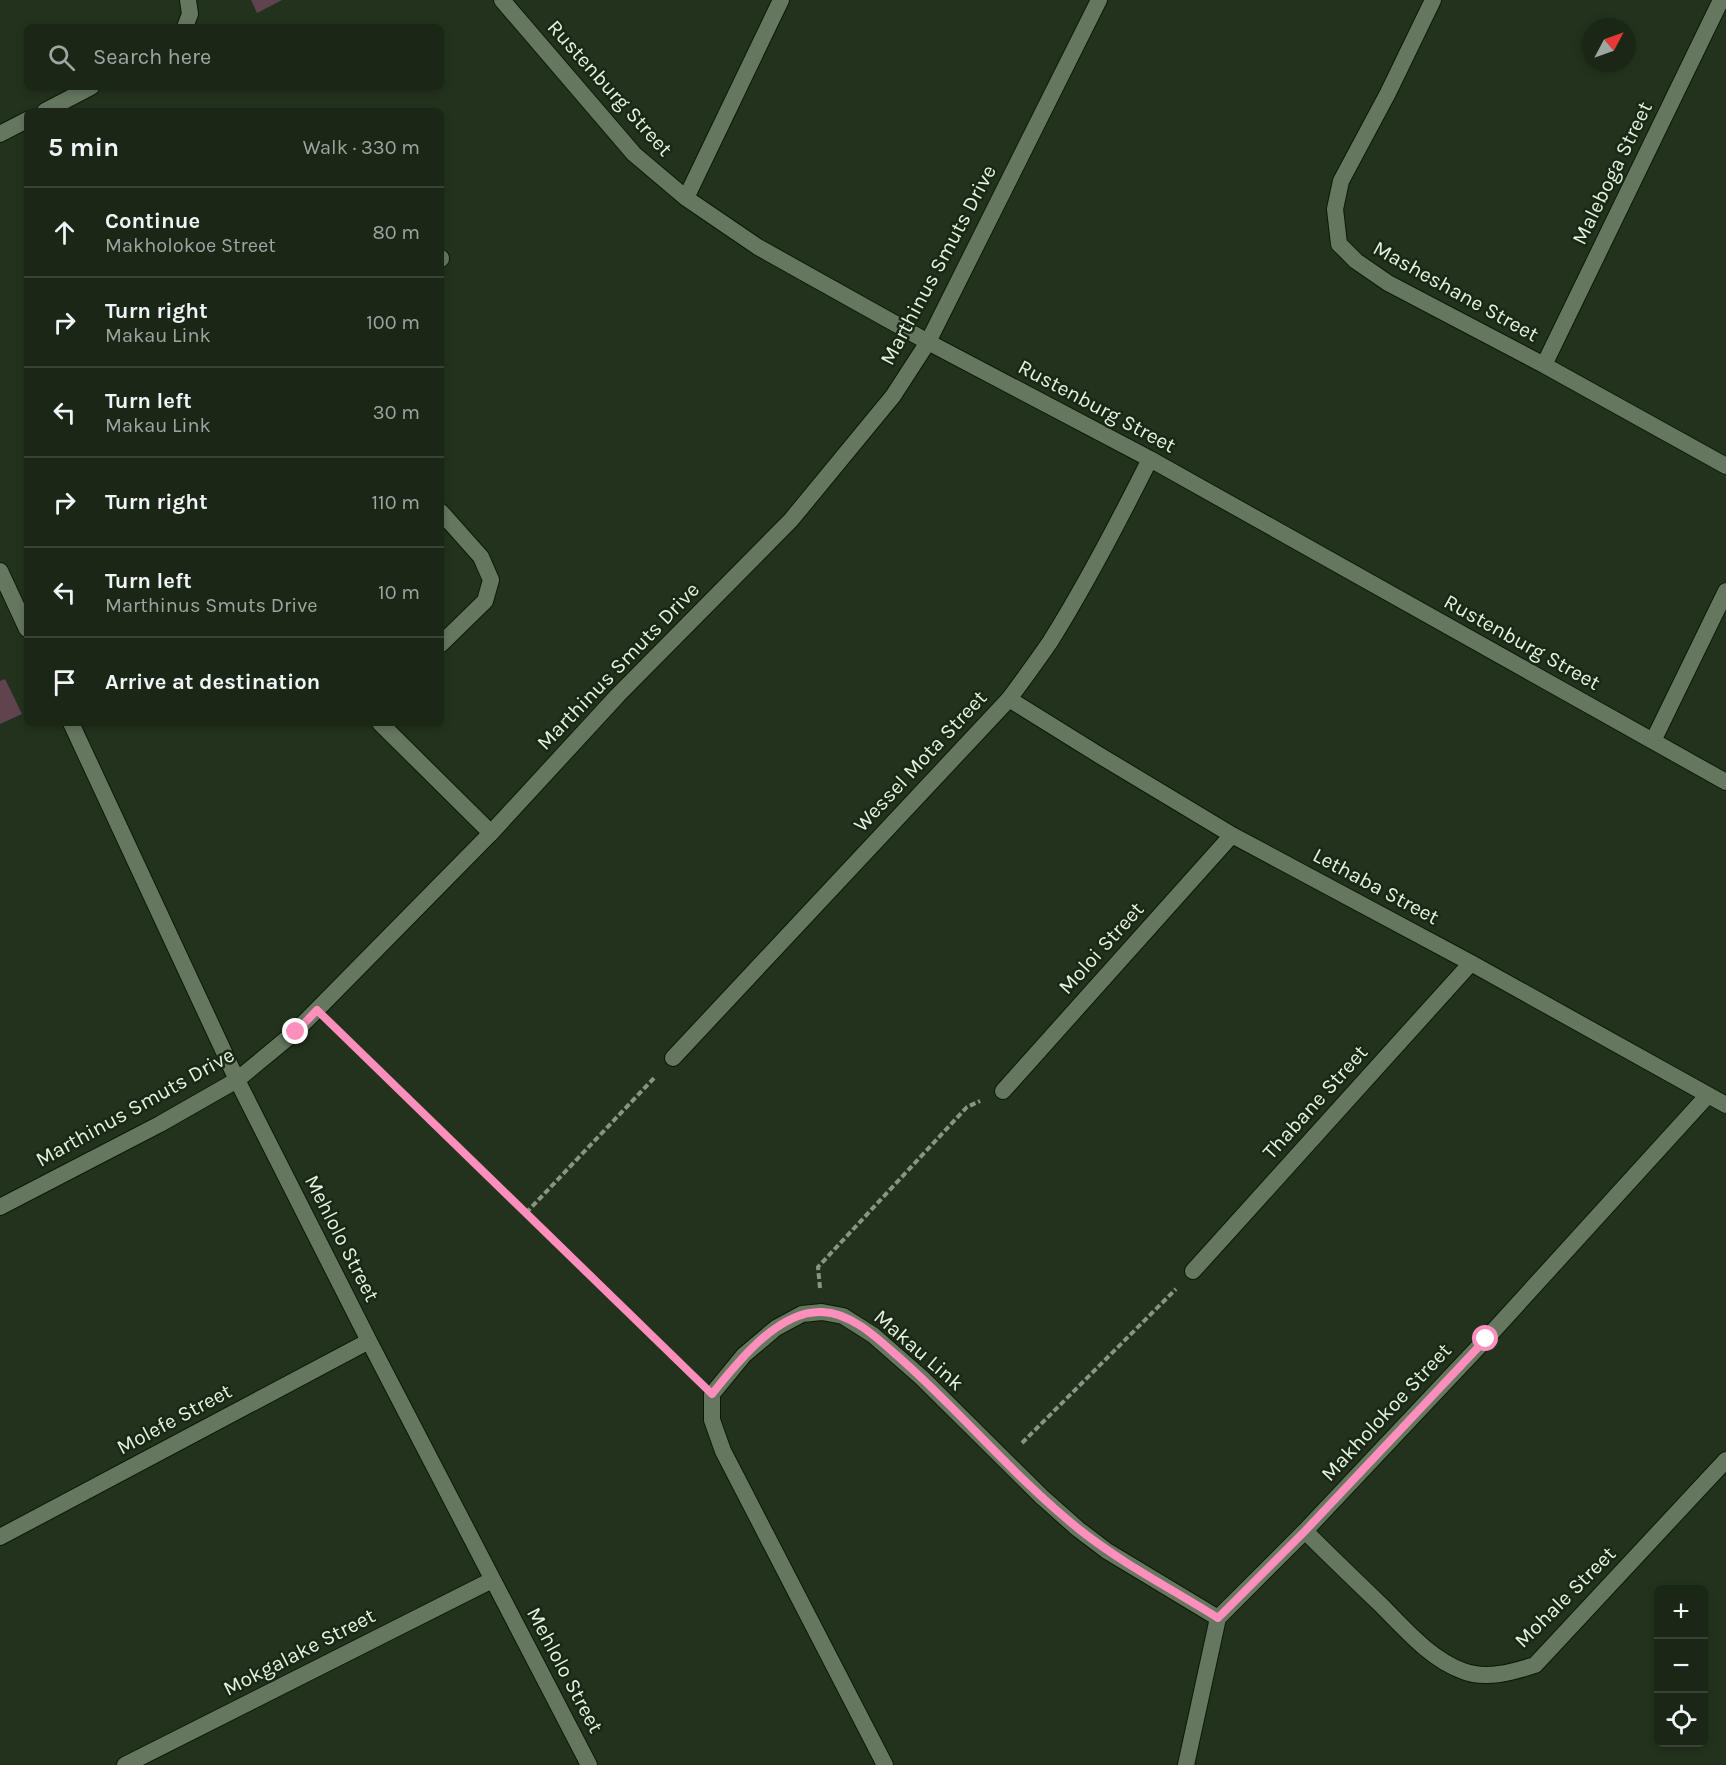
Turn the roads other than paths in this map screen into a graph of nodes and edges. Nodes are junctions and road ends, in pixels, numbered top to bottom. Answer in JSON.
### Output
{"nodes":[{"id":1,"x":188,"y":0,"type":"edge"},
{"id":2,"x":502,"y":0,"type":"edge"},
{"id":3,"x":781,"y":0,"type":"edge"},
{"id":4,"x":1099,"y":0,"type":"edge"},
{"id":5,"x":1433,"y":0,"type":"edge"},
{"id":6,"x":1721,"y":0,"type":"edge"},
{"id":7,"x":186,"y":24,"type":"edge"},
{"id":8,"x":85,"y":90,"type":"edge"},
{"id":9,"x":51,"y":108,"type":"edge"},
{"id":10,"x":24,"y":122,"type":"edge"},
{"id":11,"x":0,"y":134,"type":"edge"},
{"id":12,"x":686,"y":198,"type":"junction"},
{"id":13,"x":928,"y":342,"type":"junction"},
{"id":14,"x":1544,"y":365,"type":"junction"},
{"id":15,"x":1150,"y":459,"type":"junction"},
{"id":16,"x":1726,"y":466,"type":"edge"},
{"id":17,"x":444,"y":515,"type":"edge"},
{"id":18,"x":0,"y":571,"type":"edge"},
{"id":19,"x":1726,"y":591,"type":"edge"},
{"id":20,"x":24,"y":623,"type":"edge"},
{"id":21,"x":444,"y":641,"type":"edge"},
{"id":22,"x":1010,"y":699,"type":"junction"},
{"id":23,"x":72,"y":726,"type":"edge"},
{"id":24,"x":383,"y":726,"type":"edge"},
{"id":25,"x":1653,"y":741,"type":"junction"},
{"id":26,"x":1726,"y":782,"type":"edge"},
{"id":27,"x":491,"y":833,"type":"junction"},
{"id":28,"x":1232,"y":835,"type":"junction"},
{"id":29,"x":1471,"y":963,"type":"junction"},
{"id":30,"x":673,"y":1058,"type":"road end"},
{"id":31,"x":237,"y":1080,"type":"junction"},
{"id":32,"x":1003,"y":1091,"type":"road end"},
{"id":33,"x":1708,"y":1095,"type":"junction"},
{"id":34,"x":1726,"y":1105,"type":"edge"},
{"id":35,"x":0,"y":1207,"type":"edge"},
{"id":36,"x":1193,"y":1271,"type":"road end"},
{"id":37,"x":369,"y":1341,"type":"junction"},
{"id":38,"x":1726,"y":1460,"type":"edge"},
{"id":39,"x":1305,"y":1531,"type":"junction"},
{"id":40,"x":0,"y":1537,"type":"edge"},
{"id":41,"x":492,"y":1580,"type":"junction"},
{"id":42,"x":1218,"y":1618,"type":"junction"},
{"id":43,"x":125,"y":1765,"type":"edge"},
{"id":44,"x":589,"y":1765,"type":"edge"},
{"id":45,"x":885,"y":1765,"type":"edge"},
{"id":46,"x":1186,"y":1765,"type":"edge"}],
"edges":[{"from":1,"to":7,"type":"street"},
{"from":2,"to":12,"type":"street","name":"Rustenburg Street"},
{"from":3,"to":12,"type":"street"},
{"from":4,"to":13,"type":"street","name":"Marthinus Smuts Drive"},
{"from":5,"to":14,"type":"street","name":"Masheshane Street"},
{"from":6,"to":14,"type":"street","name":"Maleboga Street"},
{"from":8,"to":9,"type":"street"},
{"from":10,"to":11,"type":"street"},
{"from":12,"to":13,"type":"street","name":"Rustenburg Street"},
{"from":13,"to":15,"type":"street","name":"Rustenburg Street"},
{"from":13,"to":27,"type":"street","name":"Marthinus Smuts Drive"},
{"from":14,"to":16,"type":"street","name":"Masheshane Street"},
{"from":15,"to":22,"type":"street","name":"Wessel Mota Street"},
{"from":15,"to":25,"type":"street","name":"Rustenburg Street"},
{"from":17,"to":21,"type":"street"},
{"from":18,"to":20,"type":"street"},
{"from":19,"to":25,"type":"street"},
{"from":22,"to":28,"type":"street","name":"Lethaba Street"},
{"from":22,"to":30,"type":"street","name":"Wessel Mota Street"},
{"from":23,"to":31,"type":"street","name":"Mehlolo Street"},
{"from":24,"to":27,"type":"street"},
{"from":25,"to":26,"type":"street","name":"Rustenburg Street"},
{"from":27,"to":31,"type":"street","name":"Marthinus Smuts Drive"},
{"from":28,"to":29,"type":"street","name":"Lethaba Street"},
{"from":28,"to":32,"type":"street","name":"Moloi Street"},
{"from":29,"to":33,"type":"street","name":"Lethaba Street"},
{"from":29,"to":36,"type":"street","name":"Thabane Street"},
{"from":31,"to":35,"type":"street","name":"Marthinus Smuts Drive"},
{"from":31,"to":37,"type":"street","name":"Mehlolo Street"},
{"from":33,"to":34,"type":"street","name":"Lethaba Street"},
{"from":33,"to":39,"type":"street","name":"Makholokoe Street"},
{"from":37,"to":40,"type":"street","name":"Molefe Street"},
{"from":37,"to":41,"type":"street","name":"Mehlolo Street"},
{"from":38,"to":39,"type":"street","name":"Mohale Street"},
{"from":39,"to":42,"type":"street","name":"Makholokoe Street"},
{"from":41,"to":43,"type":"street","name":"Mokgalake Street"},
{"from":41,"to":44,"type":"street","name":"Mehlolo Street"},
{"from":42,"to":45,"type":"street","name":"Makau Link"},
{"from":42,"to":46,"type":"street"}]}
